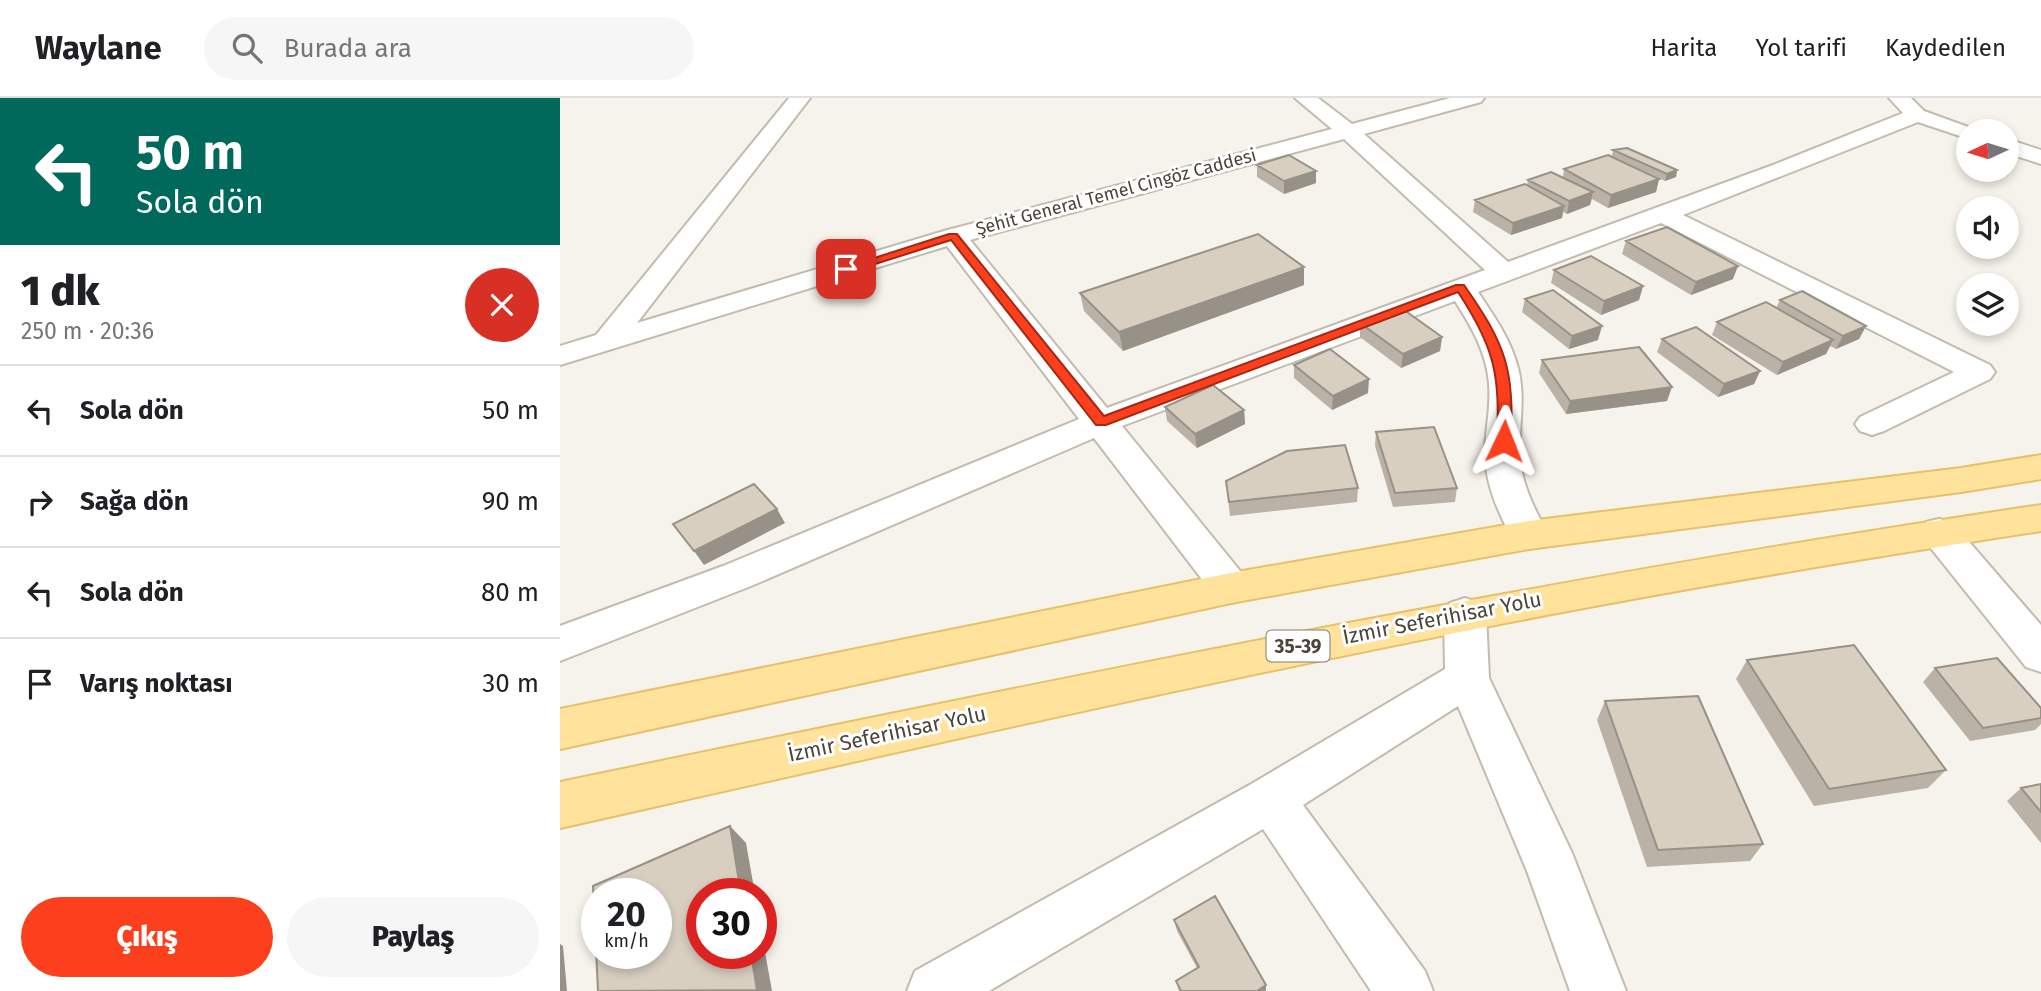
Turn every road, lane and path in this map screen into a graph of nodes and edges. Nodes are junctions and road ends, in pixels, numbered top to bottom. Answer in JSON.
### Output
{"nodes":[{"id":1,"x":800,"y":98,"type":"edge"},
{"id":2,"x":1305,"y":98,"type":"edge"},
{"id":3,"x":1474,"y":98,"type":"edge"},
{"id":4,"x":1908,"y":107,"type":"edge"},
{"id":5,"x":1956,"y":127,"type":"edge"},
{"id":6,"x":1347,"y":130,"type":"junction"},
{"id":7,"x":2020,"y":150,"type":"edge"},
{"id":8,"x":2041,"y":157,"type":"edge"},
{"id":9,"x":1662,"y":214,"type":"junction"},
{"id":10,"x":953,"y":236,"type":"junction"},
{"id":11,"x":1503,"y":272,"type":"junction"},
{"id":12,"x":1460,"y":287,"type":"junction"},
{"id":13,"x":606,"y":343,"type":"junction"},
{"id":14,"x":560,"y":356,"type":"edge"},
{"id":15,"x":1101,"y":422,"type":"junction"},
{"id":16,"x":1872,"y":424,"type":"dead end"},
{"id":17,"x":2041,"y":467,"type":"edge"},
{"id":18,"x":2041,"y":518,"type":"edge"},
{"id":19,"x":1939,"y":532,"type":"junction"},
{"id":20,"x":1529,"y":535,"type":"junction"},
{"id":21,"x":1231,"y":588,"type":"junction"},
{"id":22,"x":1465,"y":614,"type":"junction"},
{"id":23,"x":560,"y":644,"type":"edge"},
{"id":24,"x":2041,"y":655,"type":"edge"},
{"id":25,"x":1467,"y":678,"type":"junction"},
{"id":26,"x":560,"y":729,"type":"edge"},
{"id":27,"x":1270,"y":799,"type":"junction"},
{"id":28,"x":560,"y":804,"type":"edge"},
{"id":29,"x":935,"y":991,"type":"edge"},
{"id":30,"x":1405,"y":991,"type":"edge"},
{"id":31,"x":1598,"y":991,"type":"edge"}],
"edges":[{"from":1,"to":13,"type":"street"},
{"from":2,"to":6,"type":"street"},
{"from":3,"to":6,"type":"street","name":"Şehit General Temel Cingöz Caddesi"},
{"from":4,"to":5,"type":"street"},
{"from":4,"to":9,"type":"street"},
{"from":6,"to":10,"type":"street","name":"Şehit General Temel Cingöz Caddesi"},
{"from":6,"to":11,"type":"street"},
{"from":7,"to":8,"type":"street"},
{"from":9,"to":11,"type":"street"},
{"from":9,"to":16,"type":"street"},
{"from":10,"to":13,"type":"street","name":"Şehit General Temel Cingöz Caddesi"},
{"from":10,"to":15,"type":"street"},
{"from":11,"to":12,"type":"street"},
{"from":12,"to":15,"type":"street"},
{"from":12,"to":20,"type":"street"},
{"from":13,"to":14,"type":"street","name":"Şehit General Temel Cingöz Caddesi"},
{"from":15,"to":21,"type":"street"},
{"from":15,"to":23,"type":"street"},
{"from":17,"to":20,"type":"main road"},
{"from":18,"to":19,"type":"main road","name":"İzmir Seferihisar Yolu","number":"35-39"},
{"from":19,"to":22,"type":"main road","name":"İzmir Seferihisar Yolu","number":"35-39"},
{"from":19,"to":24,"type":"street"},
{"from":20,"to":21,"type":"main road"},
{"from":21,"to":26,"type":"main road"},
{"from":22,"to":25,"type":"street"},
{"from":22,"to":28,"type":"main road","name":"İzmir Seferihisar Yolu","number":"35-39"},
{"from":25,"to":27,"type":"street"},
{"from":25,"to":31,"type":"street"},
{"from":27,"to":29,"type":"street"},
{"from":27,"to":30,"type":"street"}]}
